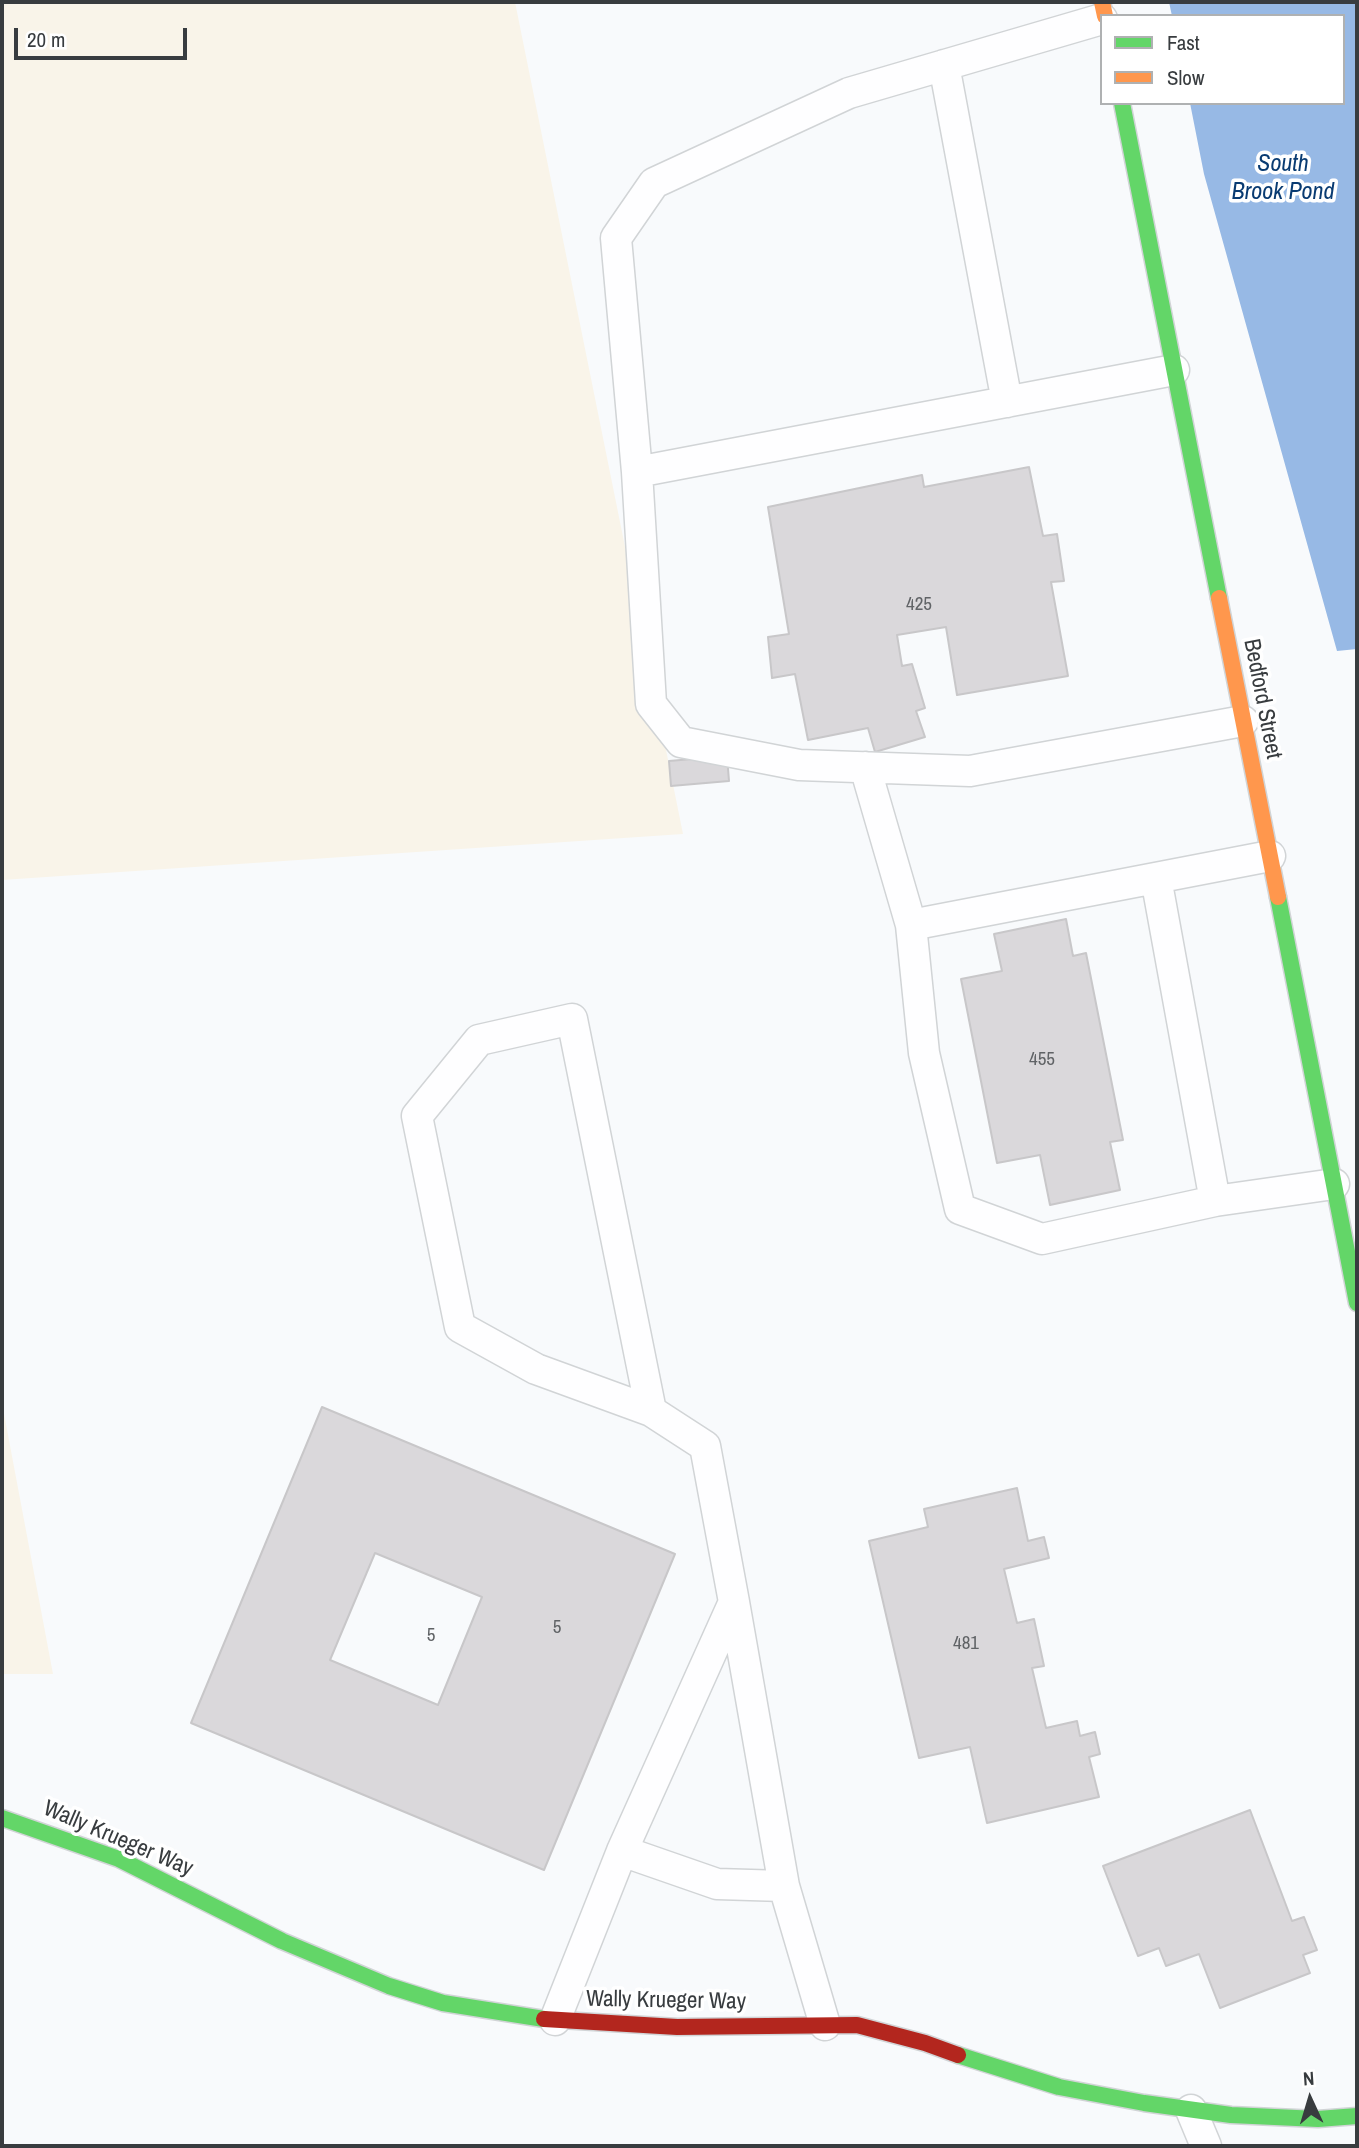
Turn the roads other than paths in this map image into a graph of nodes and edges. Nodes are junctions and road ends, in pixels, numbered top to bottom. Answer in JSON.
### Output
{"nodes":[{"id":1,"x":1100,"y":18,"type":"edge"},
{"id":2,"x":944,"y":65,"type":"junction"},
{"id":3,"x":1122,"y":105,"type":"edge"},
{"id":4,"x":1174,"y":370,"type":"junction"},
{"id":5,"x":1007,"y":402,"type":"junction"},
{"id":6,"x":637,"y":472,"type":"junction"},
{"id":7,"x":1243,"y":721,"type":"junction"},
{"id":8,"x":865,"y":767,"type":"junction"},
{"id":9,"x":1270,"y":856,"type":"junction"},
{"id":10,"x":1156,"y":878,"type":"junction"},
{"id":11,"x":911,"y":925,"type":"junction"},
{"id":12,"x":1334,"y":1184,"type":"junction"},
{"id":13,"x":1215,"y":1201,"type":"junction"},
{"id":14,"x":1357,"y":1303,"type":"edge"},
{"id":15,"x":650,"y":1411,"type":"junction"},
{"id":16,"x":734,"y":1602,"type":"junction"},
{"id":17,"x":2,"y":1818,"type":"edge"},
{"id":18,"x":622,"y":1851,"type":"junction"},
{"id":19,"x":784,"y":1886,"type":"junction"},
{"id":20,"x":555,"y":2020,"type":"junction"},
{"id":21,"x":825,"y":2025,"type":"junction"},
{"id":22,"x":1191,"y":2110,"type":"junction"},
{"id":23,"x":1357,"y":2116,"type":"edge"},
{"id":24,"x":1206,"y":2146,"type":"edge"}],
"edges":[{"from":1,"to":2,"type":"lane"},
{"from":2,"to":5,"type":"lane"},
{"from":2,"to":6,"type":"lane"},
{"from":3,"to":4,"type":"street","name":"Bedford Street"},
{"from":4,"to":5,"type":"lane"},
{"from":4,"to":7,"type":"street","name":"Bedford Street"},
{"from":5,"to":6,"type":"lane"},
{"from":6,"to":8,"type":"lane"},
{"from":7,"to":8,"type":"lane"},
{"from":7,"to":9,"type":"street","name":"Bedford Street"},
{"from":8,"to":11,"type":"lane"},
{"from":9,"to":10,"type":"lane"},
{"from":9,"to":12,"type":"street","name":"Bedford Street"},
{"from":10,"to":11,"type":"lane"},
{"from":10,"to":13,"type":"lane"},
{"from":11,"to":13,"type":"lane"},
{"from":12,"to":13,"type":"lane"},
{"from":12,"to":14,"type":"street","name":"Bedford Street"},
{"from":15,"to":15,"type":"lane"},
{"from":15,"to":16,"type":"lane"},
{"from":16,"to":18,"type":"lane"},
{"from":16,"to":19,"type":"lane"},
{"from":17,"to":20,"type":"street","name":"Wally Krueger Way"},
{"from":18,"to":19,"type":"lane"},
{"from":18,"to":20,"type":"lane"},
{"from":19,"to":21,"type":"lane"},
{"from":20,"to":21,"type":"street","name":"Wally Krueger Way"},
{"from":21,"to":22,"type":"street","name":"Wally Krueger Way"},
{"from":22,"to":23,"type":"street","name":"Wally Krueger Way"},
{"from":22,"to":24,"type":"lane"}]}
